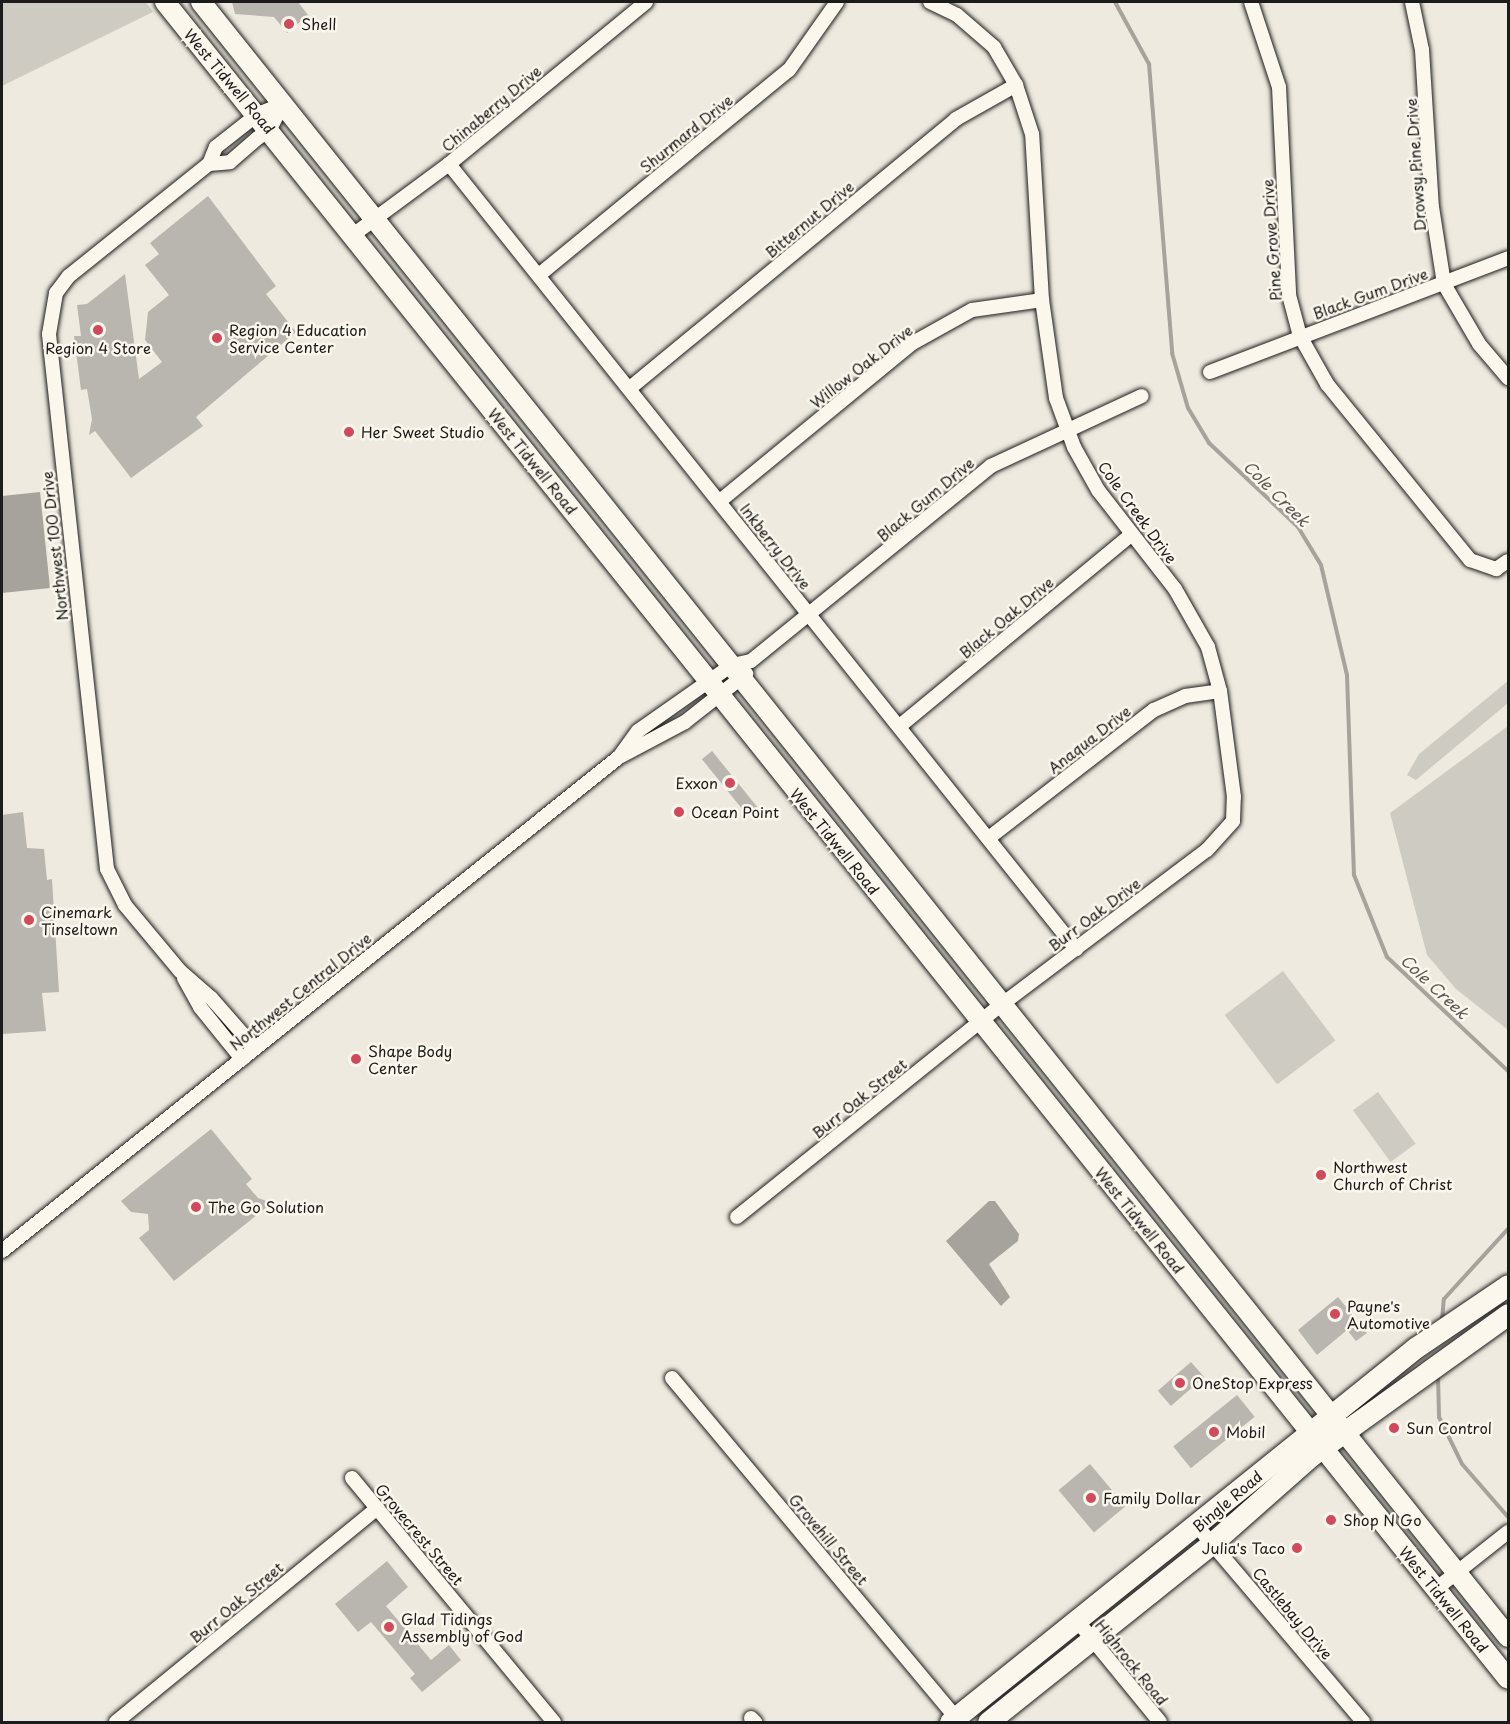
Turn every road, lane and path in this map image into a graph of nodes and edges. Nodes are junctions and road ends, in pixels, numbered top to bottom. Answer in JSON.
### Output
{"nodes":[{"id":1,"x":165,"y":2,"type":"edge"},
{"id":2,"x":201,"y":2,"type":"edge"},
{"id":3,"x":646,"y":2,"type":"edge"},
{"id":4,"x":837,"y":2,"type":"edge"},
{"id":5,"x":930,"y":2,"type":"edge"},
{"id":6,"x":1251,"y":2,"type":"edge"},
{"id":7,"x":1412,"y":2,"type":"edge"},
{"id":8,"x":1016,"y":85,"type":"junction"},
{"id":9,"x":283,"y":104,"type":"junction"},
{"id":10,"x":264,"y":122,"type":"junction"},
{"id":11,"x":209,"y":164,"type":"junction"},
{"id":12,"x":449,"y":164,"type":"junction"},
{"id":13,"x":375,"y":219,"type":"junction"},
{"id":14,"x":353,"y":235,"type":"junction"},
{"id":15,"x":1509,"y":258,"type":"edge"},
{"id":16,"x":539,"y":275,"type":"junction"},
{"id":17,"x":1444,"y":284,"type":"junction"},
{"id":18,"x":1042,"y":300,"type":"junction"},
{"id":19,"x":1300,"y":336,"type":"junction"},
{"id":20,"x":1210,"y":372,"type":"dead end"},
{"id":21,"x":1509,"y":378,"type":"edge"},
{"id":22,"x":630,"y":388,"type":"junction"},
{"id":23,"x":1142,"y":396,"type":"dead end"},
{"id":24,"x":1066,"y":428,"type":"junction"},
{"id":25,"x":554,"y":446,"type":"junction"},
{"id":26,"x":534,"y":465,"type":"junction"},
{"id":27,"x":720,"y":501,"type":"junction"},
{"id":28,"x":1131,"y":535,"type":"junction"},
{"id":29,"x":1509,"y":561,"type":"edge"},
{"id":30,"x":809,"y":616,"type":"junction"},
{"id":31,"x":742,"y":669,"type":"junction"},
{"id":32,"x":714,"y":690,"type":"junction"},
{"id":33,"x":1220,"y":691,"type":"junction"},
{"id":34,"x":901,"y":725,"type":"junction"},
{"id":35,"x":619,"y":757,"type":"junction"},
{"id":36,"x":990,"y":837,"type":"junction"},
{"id":37,"x":1207,"y":850,"type":"joint"},
{"id":38,"x":1076,"y":949,"type":"junction"},
{"id":39,"x":180,"y":971,"type":"junction"},
{"id":40,"x":1001,"y":1005,"type":"junction"},
{"id":41,"x":980,"y":1021,"type":"junction"},
{"id":42,"x":255,"y":1048,"type":"junction"},
{"id":43,"x":242,"y":1059,"type":"junction"},
{"id":44,"x":1122,"y":1155,"type":"junction"},
{"id":45,"x":1101,"y":1172,"type":"junction"},
{"id":46,"x":737,"y":1217,"type":"dead end"},
{"id":47,"x":2,"y":1251,"type":"edge"},
{"id":48,"x":1208,"y":1263,"type":"junction"},
{"id":49,"x":1189,"y":1281,"type":"junction"},
{"id":50,"x":1509,"y":1286,"type":"edge"},
{"id":51,"x":1509,"y":1314,"type":"edge"},
{"id":52,"x":672,"y":1377,"type":"dead end"},
{"id":53,"x":1338,"y":1423,"type":"junction"},
{"id":54,"x":1316,"y":1439,"type":"junction"},
{"id":55,"x":352,"y":1478,"type":"dead end"},
{"id":56,"x":377,"y":1508,"type":"junction"},
{"id":57,"x":1197,"y":1526,"type":"junction"},
{"id":58,"x":1503,"y":1537,"type":"edge"},
{"id":59,"x":1211,"y":1544,"type":"junction"},
{"id":60,"x":1455,"y":1574,"type":"junction"},
{"id":61,"x":1436,"y":1589,"type":"junction"},
{"id":62,"x":1079,"y":1623,"type":"junction"},
{"id":63,"x":1509,"y":1637,"type":"edge"},
{"id":64,"x":1093,"y":1640,"type":"junction"},
{"id":65,"x":1509,"y":1679,"type":"edge"},
{"id":66,"x":955,"y":1721,"type":"edge"},
{"id":67,"x":116,"y":1722,"type":"edge"},
{"id":68,"x":554,"y":1722,"type":"edge"},
{"id":69,"x":988,"y":1722,"type":"edge"},
{"id":70,"x":1160,"y":1722,"type":"edge"},
{"id":71,"x":1363,"y":1722,"type":"edge"}],
"edges":[{"from":1,"to":10,"type":"main road","name":"West Tidwell Road"},
{"from":2,"to":9,"type":"main road","name":"West Tidwell Road"},
{"from":3,"to":12,"type":"street","name":"Chinaberry Drive"},
{"from":4,"to":16,"type":"street","name":"Shurmard Drive"},
{"from":5,"to":8,"type":"street","name":"Cole Creek Drive"},
{"from":6,"to":19,"type":"street","name":"Pine Grove Drive"},
{"from":7,"to":17,"type":"street","name":"Drowsy Pine Drive"},
{"from":8,"to":18,"type":"street","name":"Cole Creek Drive"},
{"from":8,"to":22,"type":"street","name":"Bitternut Drive"},
{"from":9,"to":10,"type":"street","name":"Northwest 100 Drive"},
{"from":9,"to":13,"type":"main road","name":"West Tidwell Road"},
{"from":10,"to":11,"type":"street","name":"Northwest 100 Drive"},
{"from":10,"to":11,"type":"street","name":"Northwest 100 Drive"},
{"from":10,"to":14,"type":"main road","name":"West Tidwell Road"},
{"from":11,"to":39,"type":"street","name":"Northwest 100 Drive"},
{"from":12,"to":13,"type":"street","name":"Chinaberry Drive"},
{"from":12,"to":16,"type":"street","name":"Inkberry Drive"},
{"from":13,"to":14,"type":"street","name":"Chinaberry Drive"},
{"from":13,"to":25,"type":"main road","name":"West Tidwell Road"},
{"from":14,"to":26,"type":"main road","name":"West Tidwell Road"},
{"from":15,"to":17,"type":"street","name":"Black Gum Drive"},
{"from":16,"to":22,"type":"street","name":"Inkberry Drive"},
{"from":17,"to":19,"type":"street","name":"Black Gum Drive"},
{"from":17,"to":21,"type":"street","name":"Drowsy Pine Drive"},
{"from":18,"to":24,"type":"street","name":"Cole Creek Drive"},
{"from":18,"to":27,"type":"street","name":"Willow Oak Drive"},
{"from":19,"to":20,"type":"street","name":"Black Gum Drive"},
{"from":19,"to":29,"type":"street","name":"Pine Grove Drive"},
{"from":22,"to":27,"type":"street","name":"Inkberry Drive"},
{"from":23,"to":24,"type":"street","name":"Black Gum Drive"},
{"from":24,"to":28,"type":"street","name":"Cole Creek Drive"},
{"from":24,"to":30,"type":"street","name":"Black Gum Drive"},
{"from":25,"to":26,"type":"main road"},
{"from":25,"to":31,"type":"main road","name":"West Tidwell Road"},
{"from":26,"to":32,"type":"main road","name":"West Tidwell Road"},
{"from":27,"to":30,"type":"street","name":"Inkberry Drive"},
{"from":28,"to":33,"type":"street","name":"Cole Creek Drive"},
{"from":28,"to":34,"type":"street","name":"Black Oak Drive"},
{"from":30,"to":31,"type":"street","name":"Black Gum Drive"},
{"from":30,"to":34,"type":"street","name":"Inkberry Drive"},
{"from":31,"to":32,"type":"street","name":"Northwest Central Drive"},
{"from":31,"to":32,"type":"street","name":"Northwest Central Drive"},
{"from":31,"to":40,"type":"main road","name":"West Tidwell Road"},
{"from":32,"to":35,"type":"street","name":"Northwest Central Drive"},
{"from":32,"to":35,"type":"street","name":"Northwest Central Drive"},
{"from":32,"to":41,"type":"main road","name":"West Tidwell Road"},
{"from":33,"to":36,"type":"street","name":"Anaqua Drive"},
{"from":33,"to":37,"type":"street","name":"Cole Creek Drive"},
{"from":34,"to":36,"type":"street","name":"Inkberry Drive"},
{"from":35,"to":42,"type":"street","name":"Northwest Central Drive"},
{"from":36,"to":38,"type":"street","name":"Inkberry Drive"},
{"from":37,"to":38,"type":"street","name":"Burr Oak Drive"},
{"from":38,"to":40,"type":"street","name":"Burr Oak Drive"},
{"from":39,"to":42,"type":"street","name":"Northwest 100 Drive"},
{"from":39,"to":43,"type":"street","name":"Northwest 100 Drive"},
{"from":40,"to":41,"type":"street","name":"Burr Oak Street"},
{"from":40,"to":44,"type":"main road","name":"West Tidwell Road"},
{"from":41,"to":45,"type":"main road","name":"West Tidwell Road"},
{"from":41,"to":46,"type":"street","name":"Burr Oak Street"},
{"from":42,"to":43,"type":"street","name":"Northwest Central Drive"},
{"from":43,"to":47,"type":"street","name":"Northwest Central Drive"},
{"from":44,"to":45,"type":"main road"},
{"from":44,"to":48,"type":"main road","name":"West Tidwell Road"},
{"from":45,"to":49,"type":"main road","name":"West Tidwell Road"},
{"from":48,"to":49,"type":"main road"},
{"from":48,"to":53,"type":"main road","name":"West Tidwell Road"},
{"from":49,"to":54,"type":"main road","name":"West Tidwell Road"},
{"from":50,"to":53,"type":"main road","name":"Bingle Road"},
{"from":51,"to":53,"type":"main road","name":"Bingle Road"},
{"from":52,"to":66,"type":"street","name":"Grovehill Street"},
{"from":53,"to":54,"type":"main road","name":"Bingle Road"},
{"from":53,"to":60,"type":"main road","name":"West Tidwell Road"},
{"from":54,"to":57,"type":"main road","name":"Bingle Road"},
{"from":54,"to":59,"type":"main road","name":"Bingle Road"},
{"from":54,"to":61,"type":"main road","name":"West Tidwell Road"},
{"from":55,"to":56,"type":"street","name":"Grovecrest Street"},
{"from":56,"to":67,"type":"street","name":"Burr Oak Street"},
{"from":56,"to":68,"type":"street","name":"Grovecrest Street"},
{"from":57,"to":59,"type":"street","name":"Castlebay Drive"},
{"from":57,"to":62,"type":"main road","name":"Bingle Road"},
{"from":58,"to":60,"type":"street"},
{"from":59,"to":64,"type":"main road","name":"Bingle Road"},
{"from":59,"to":71,"type":"street","name":"Castlebay Drive"},
{"from":60,"to":61,"type":"street"},
{"from":60,"to":63,"type":"main road","name":"West Tidwell Road"},
{"from":61,"to":65,"type":"main road","name":"West Tidwell Road"},
{"from":62,"to":64,"type":"street","name":"Highrock Road"},
{"from":62,"to":66,"type":"main road","name":"Bingle Road"},
{"from":64,"to":69,"type":"main road","name":"Bingle Road"},
{"from":64,"to":70,"type":"street","name":"Highrock Road"}]}
